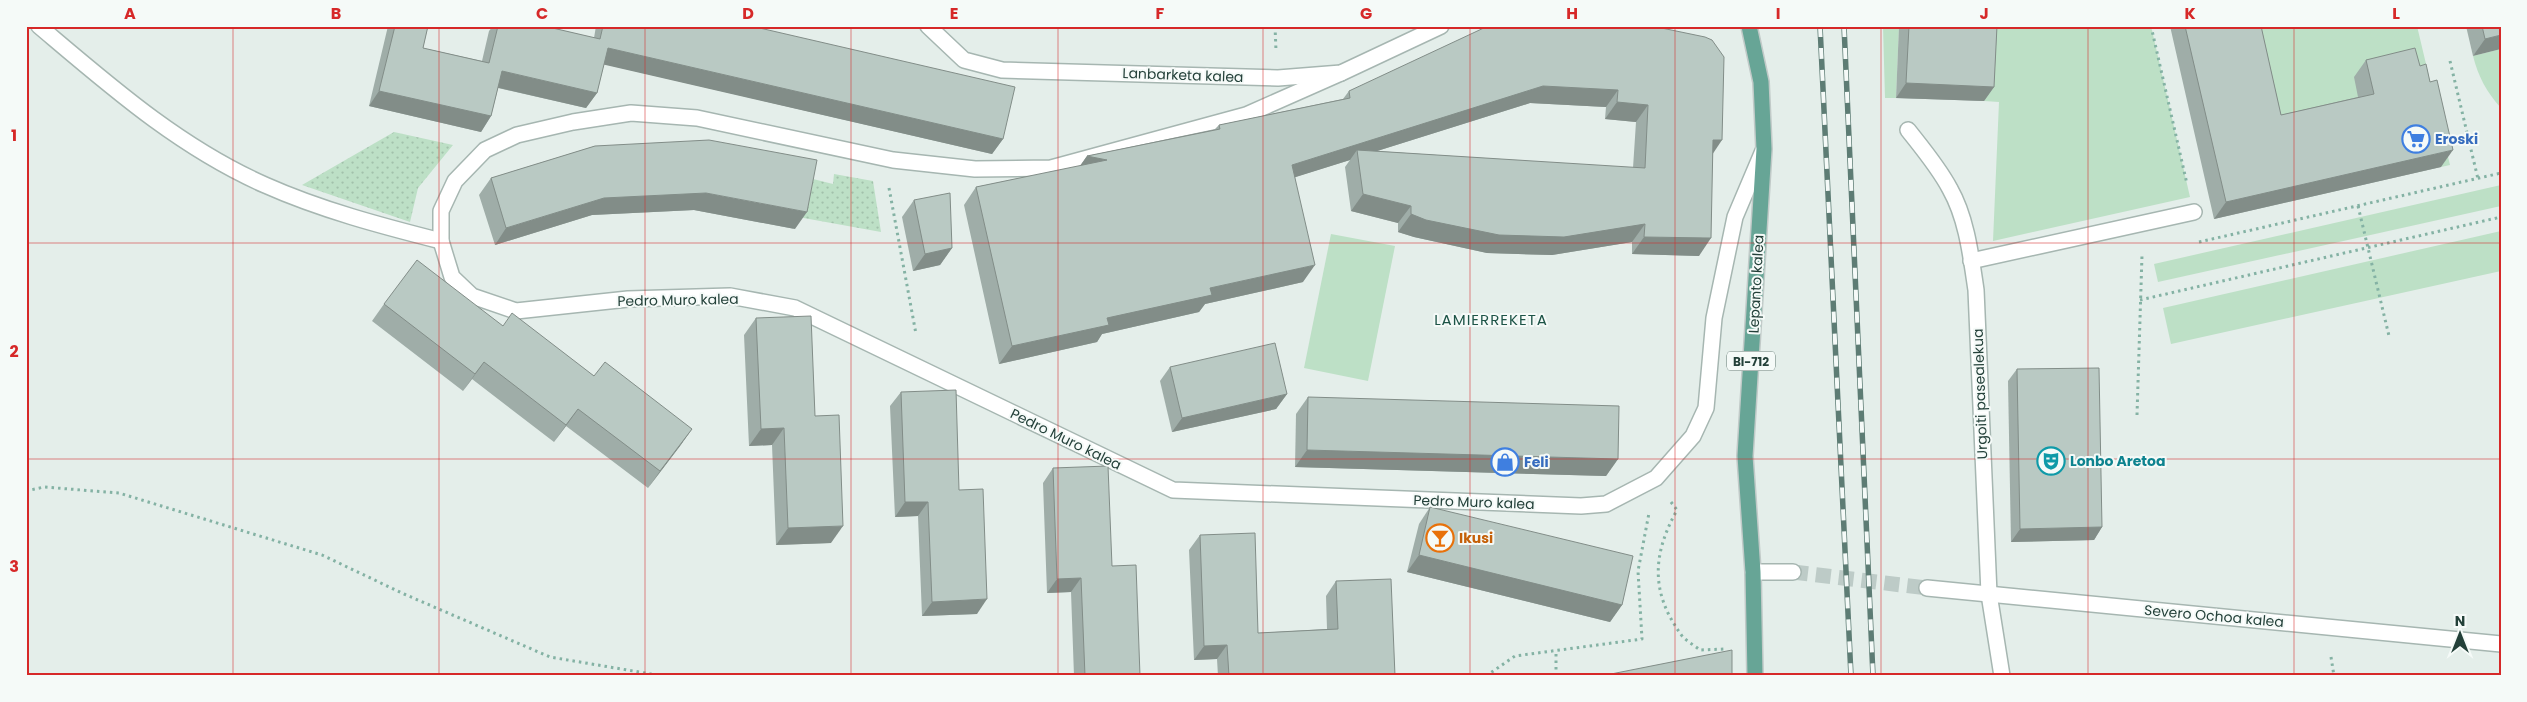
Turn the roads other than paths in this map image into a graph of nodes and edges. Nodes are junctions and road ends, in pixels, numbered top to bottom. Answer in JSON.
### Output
{"nodes":[{"id":1,"x":39,"y":26,"type":"edge"},
{"id":2,"x":928,"y":26,"type":"edge"},
{"id":3,"x":1441,"y":26,"type":"edge"},
{"id":4,"x":1750,"y":26,"type":"edge"},
{"id":5,"x":1341,"y":73,"type":"junction"},
{"id":6,"x":1908,"y":130,"type":"dead end"},
{"id":7,"x":1764,"y":148,"type":"junction"},
{"id":8,"x":2194,"y":212,"type":"road end"},
{"id":9,"x":442,"y":242,"type":"junction"},
{"id":10,"x":1971,"y":261,"type":"junction"},
{"id":11,"x":1753,"y":572,"type":"junction"},
{"id":12,"x":1793,"y":572,"type":"tunnel mouth"},
{"id":13,"x":1927,"y":588,"type":"tunnel mouth"},
{"id":14,"x":1988,"y":594,"type":"junction"},
{"id":15,"x":2501,"y":644,"type":"edge"},
{"id":16,"x":1755,"y":676,"type":"edge"},
{"id":17,"x":2002,"y":676,"type":"edge"}],
"edges":[{"from":1,"to":9,"type":"street"},
{"from":2,"to":5,"type":"street","name":"Lanbarketa kalea"},
{"from":3,"to":5,"type":"street","name":"Lanbarketa kalea"},
{"from":4,"to":7,"type":"main road","name":"Lepanto kalea","number":"BI-712"},
{"from":5,"to":9,"type":"street","name":"Pedro Muro kalea"},
{"from":6,"to":10,"type":"street","name":"Urgoiti pasealekua"},
{"from":7,"to":9,"type":"street","name":"Pedro Muro kalea"},
{"from":7,"to":11,"type":"main road","name":"Lepanto kalea","number":"BI-712"},
{"from":8,"to":10,"type":"street"},
{"from":10,"to":14,"type":"street","name":"Urgoiti pasealekua"},
{"from":11,"to":12,"type":"street"},
{"from":11,"to":16,"type":"main road","number":"BI-712"},
{"from":13,"to":14,"type":"street","name":"Severo Ochoa kalea"},
{"from":14,"to":15,"type":"street","name":"Severo Ochoa kalea"},
{"from":14,"to":17,"type":"street","name":"Urgoiti pasealekua"}]}
